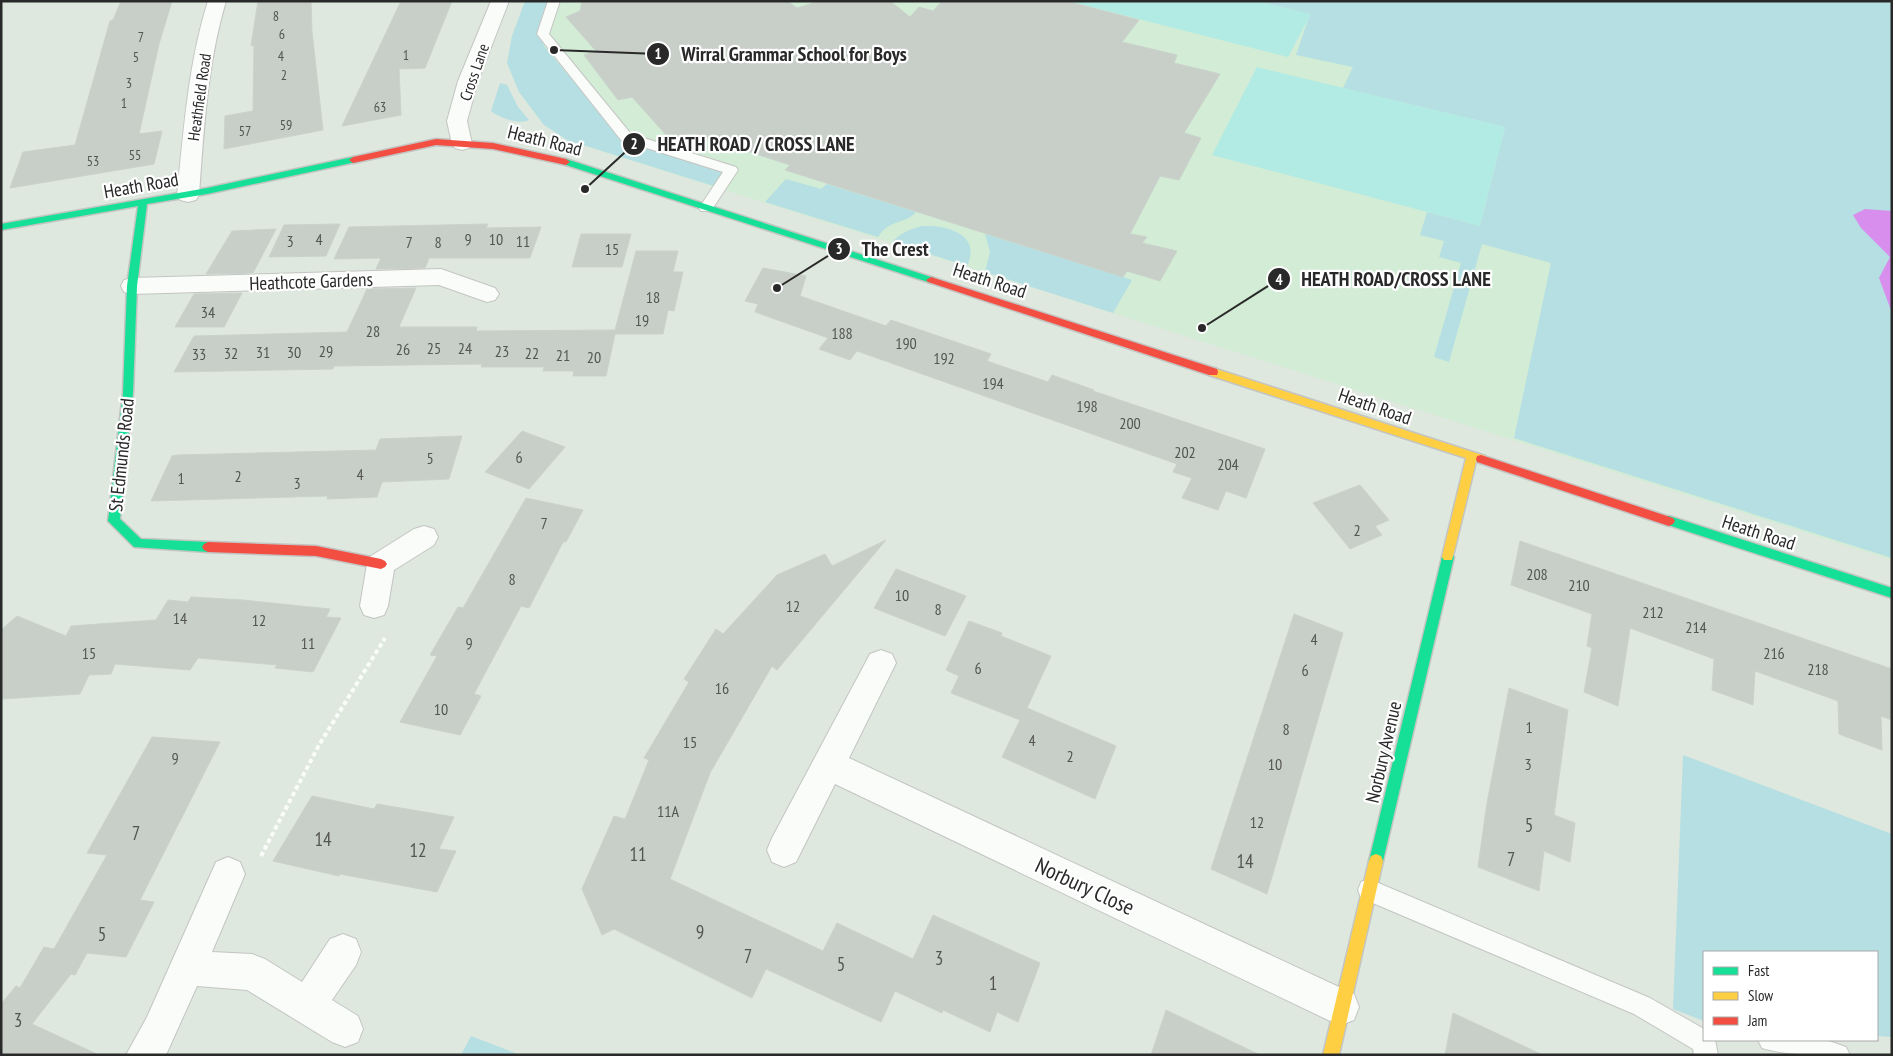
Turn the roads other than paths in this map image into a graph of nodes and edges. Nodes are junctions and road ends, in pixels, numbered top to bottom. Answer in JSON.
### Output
{"nodes":[{"id":1,"x":217,"y":1,"type":"edge"},
{"id":2,"x":500,"y":1,"type":"edge"},
{"id":3,"x":554,"y":1,"type":"edge"},
{"id":4,"x":462,"y":144,"type":"junction"},
{"id":5,"x":188,"y":195,"type":"junction"},
{"id":6,"x":143,"y":202,"type":"junction"},
{"id":7,"x":706,"y":208,"type":"junction"},
{"id":8,"x":1,"y":227,"type":"edge"},
{"id":9,"x":132,"y":286,"type":"junction"},
{"id":10,"x":487,"y":294,"type":"dead end"},
{"id":11,"x":1471,"y":458,"type":"junction"},
{"id":12,"x":424,"y":537,"type":"dead end"},
{"id":13,"x":381,"y":564,"type":"junction"},
{"id":14,"x":1892,"y":593,"type":"edge"},
{"id":15,"x":374,"y":606,"type":"road end"},
{"id":16,"x":881,"y":663,"type":"dead end"},
{"id":17,"x":828,"y":764,"type":"junction"},
{"id":18,"x":784,"y":850,"type":"dead end"},
{"id":19,"x":228,"y":874,"type":"road end"},
{"id":20,"x":1369,"y":890,"type":"junction"},
{"id":21,"x":343,"y":952,"type":"dead end"},
{"id":22,"x":187,"y":968,"type":"junction"},
{"id":23,"x":307,"y":1006,"type":"junction"},
{"id":24,"x":1341,"y":1007,"type":"junction"},
{"id":25,"x":345,"y":1029,"type":"dead end"},
{"id":26,"x":1779,"y":1041,"type":"edge"},
{"id":27,"x":1705,"y":1043,"type":"edge"},
{"id":28,"x":145,"y":1055,"type":"edge"},
{"id":29,"x":1331,"y":1055,"type":"edge"},
{"id":30,"x":1838,"y":1055,"type":"edge"}],
"edges":[{"from":1,"to":5,"type":"street","name":"Heathfield Road"},
{"from":2,"to":4,"type":"street","name":"Cross Lane"},
{"from":3,"to":7,"type":"lane"},
{"from":4,"to":5,"type":"street","name":"Heath Road"},
{"from":4,"to":7,"type":"street","name":"Heath Road"},
{"from":5,"to":6,"type":"street","name":"Heath Road"},
{"from":6,"to":8,"type":"street","name":"Heath Road"},
{"from":6,"to":9,"type":"street","name":"St Edmunds Road"},
{"from":7,"to":11,"type":"street","name":"Heath Road"},
{"from":9,"to":10,"type":"street","name":"Heathcote Gardens"},
{"from":9,"to":13,"type":"street","name":"St Edmunds Road"},
{"from":11,"to":14,"type":"street","name":"Heath Road"},
{"from":11,"to":20,"type":"street","name":"Norbury Avenue"},
{"from":12,"to":13,"type":"street"},
{"from":13,"to":15,"type":"street"},
{"from":16,"to":17,"type":"street"},
{"from":17,"to":18,"type":"street"},
{"from":17,"to":24,"type":"street","name":"Norbury Close"},
{"from":19,"to":22,"type":"street"},
{"from":20,"to":24,"type":"street","name":"Norbury Avenue"},
{"from":20,"to":27,"type":"lane"},
{"from":21,"to":23,"type":"street"},
{"from":22,"to":23,"type":"street"},
{"from":22,"to":28,"type":"street"},
{"from":23,"to":25,"type":"street"},
{"from":24,"to":29,"type":"street","name":"Norbury Avenue"},
{"from":26,"to":30,"type":"lane"}]}
